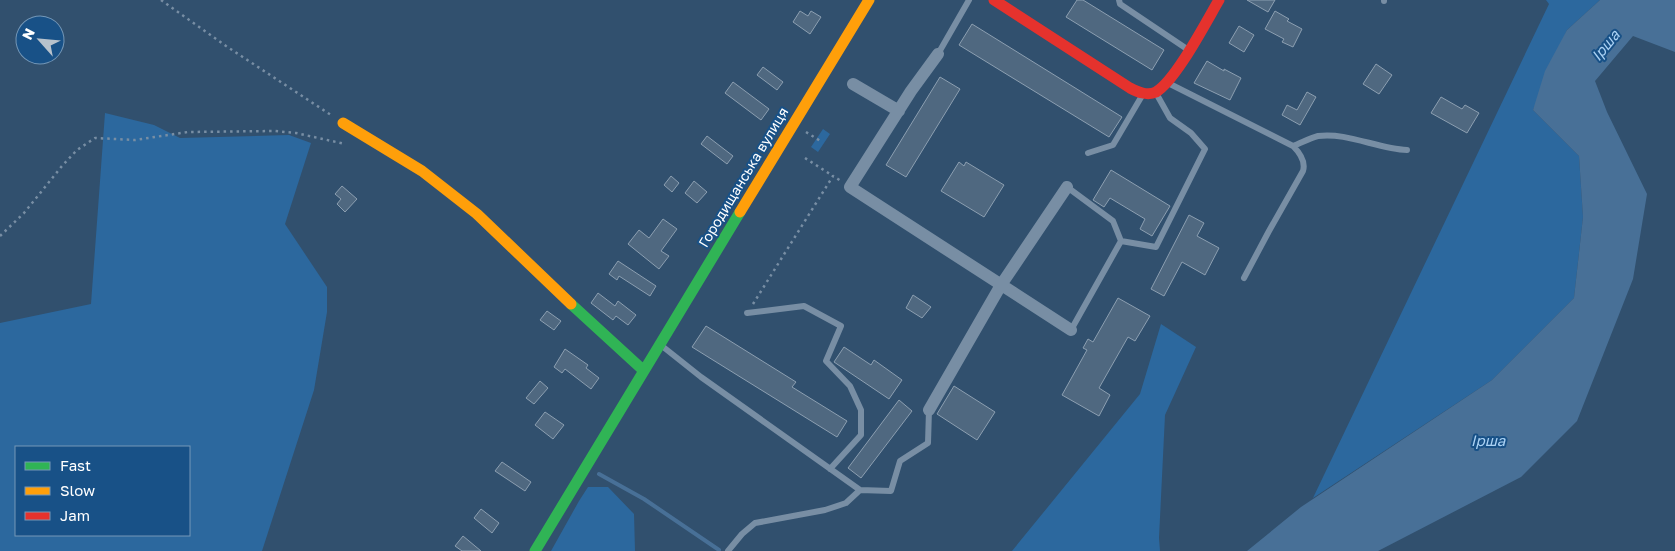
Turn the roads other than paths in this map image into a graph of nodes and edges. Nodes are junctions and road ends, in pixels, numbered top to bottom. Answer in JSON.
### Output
{"nodes":[{"id":1,"x":869,"y":0,"type":"edge"},
{"id":2,"x":969,"y":0,"type":"edge"},
{"id":3,"x":994,"y":0,"type":"edge"},
{"id":4,"x":1119,"y":0,"type":"edge"},
{"id":5,"x":1219,"y":0,"type":"edge"},
{"id":6,"x":1188,"y":50,"type":"junction"},
{"id":7,"x":938,"y":54,"type":"joint"},
{"id":8,"x":1166,"y":82,"type":"junction"},
{"id":9,"x":853,"y":84,"type":"dead end"},
{"id":10,"x":1149,"y":92,"type":"junction"},
{"id":11,"x":899,"y":111,"type":"junction"},
{"id":12,"x":343,"y":123,"type":"road end"},
{"id":13,"x":1293,"y":146,"type":"junction"},
{"id":14,"x":1407,"y":150,"type":"dead end"},
{"id":15,"x":1088,"y":153,"type":"dead end"},
{"id":16,"x":1067,"y":187,"type":"joint"},
{"id":17,"x":1120,"y":241,"type":"junction"},
{"id":18,"x":1244,"y":278,"type":"dead end"},
{"id":19,"x":1001,"y":285,"type":"junction"},
{"id":20,"x":747,"y":313,"type":"road end"},
{"id":21,"x":1072,"y":330,"type":"joint"},
{"id":22,"x":659,"y":344,"type":"junction"},
{"id":23,"x":643,"y":370,"type":"junction"},
{"id":24,"x":929,"y":410,"type":"joint"},
{"id":25,"x":830,"y":468,"type":"junction"},
{"id":26,"x":860,"y":490,"type":"junction"},
{"id":27,"x":535,"y":551,"type":"edge"},
{"id":28,"x":728,"y":551,"type":"edge"}],
"edges":[{"from":1,"to":22,"type":"street","name":"Городищанська вулиця"},
{"from":2,"to":7,"type":"lane"},
{"from":3,"to":10,"type":"street"},
{"from":4,"to":6,"type":"lane"},
{"from":5,"to":6,"type":"street"},
{"from":6,"to":8,"type":"street"},
{"from":7,"to":11,"type":"street"},
{"from":8,"to":10,"type":"street"},
{"from":8,"to":13,"type":"lane"},
{"from":9,"to":11,"type":"street"},
{"from":10,"to":15,"type":"lane"},
{"from":10,"to":17,"type":"lane"},
{"from":11,"to":19,"type":"street"},
{"from":12,"to":23,"type":"street"},
{"from":13,"to":14,"type":"lane"},
{"from":13,"to":18,"type":"lane"},
{"from":16,"to":17,"type":"lane"},
{"from":16,"to":19,"type":"street"},
{"from":17,"to":21,"type":"lane"},
{"from":19,"to":21,"type":"street"},
{"from":19,"to":24,"type":"street"},
{"from":20,"to":25,"type":"lane"},
{"from":22,"to":23,"type":"street","name":"Городищанська вулиця"},
{"from":22,"to":25,"type":"lane"},
{"from":23,"to":27,"type":"street","name":"Городищанська вулиця"},
{"from":24,"to":26,"type":"lane"},
{"from":25,"to":26,"type":"lane"},
{"from":26,"to":28,"type":"lane"}]}
